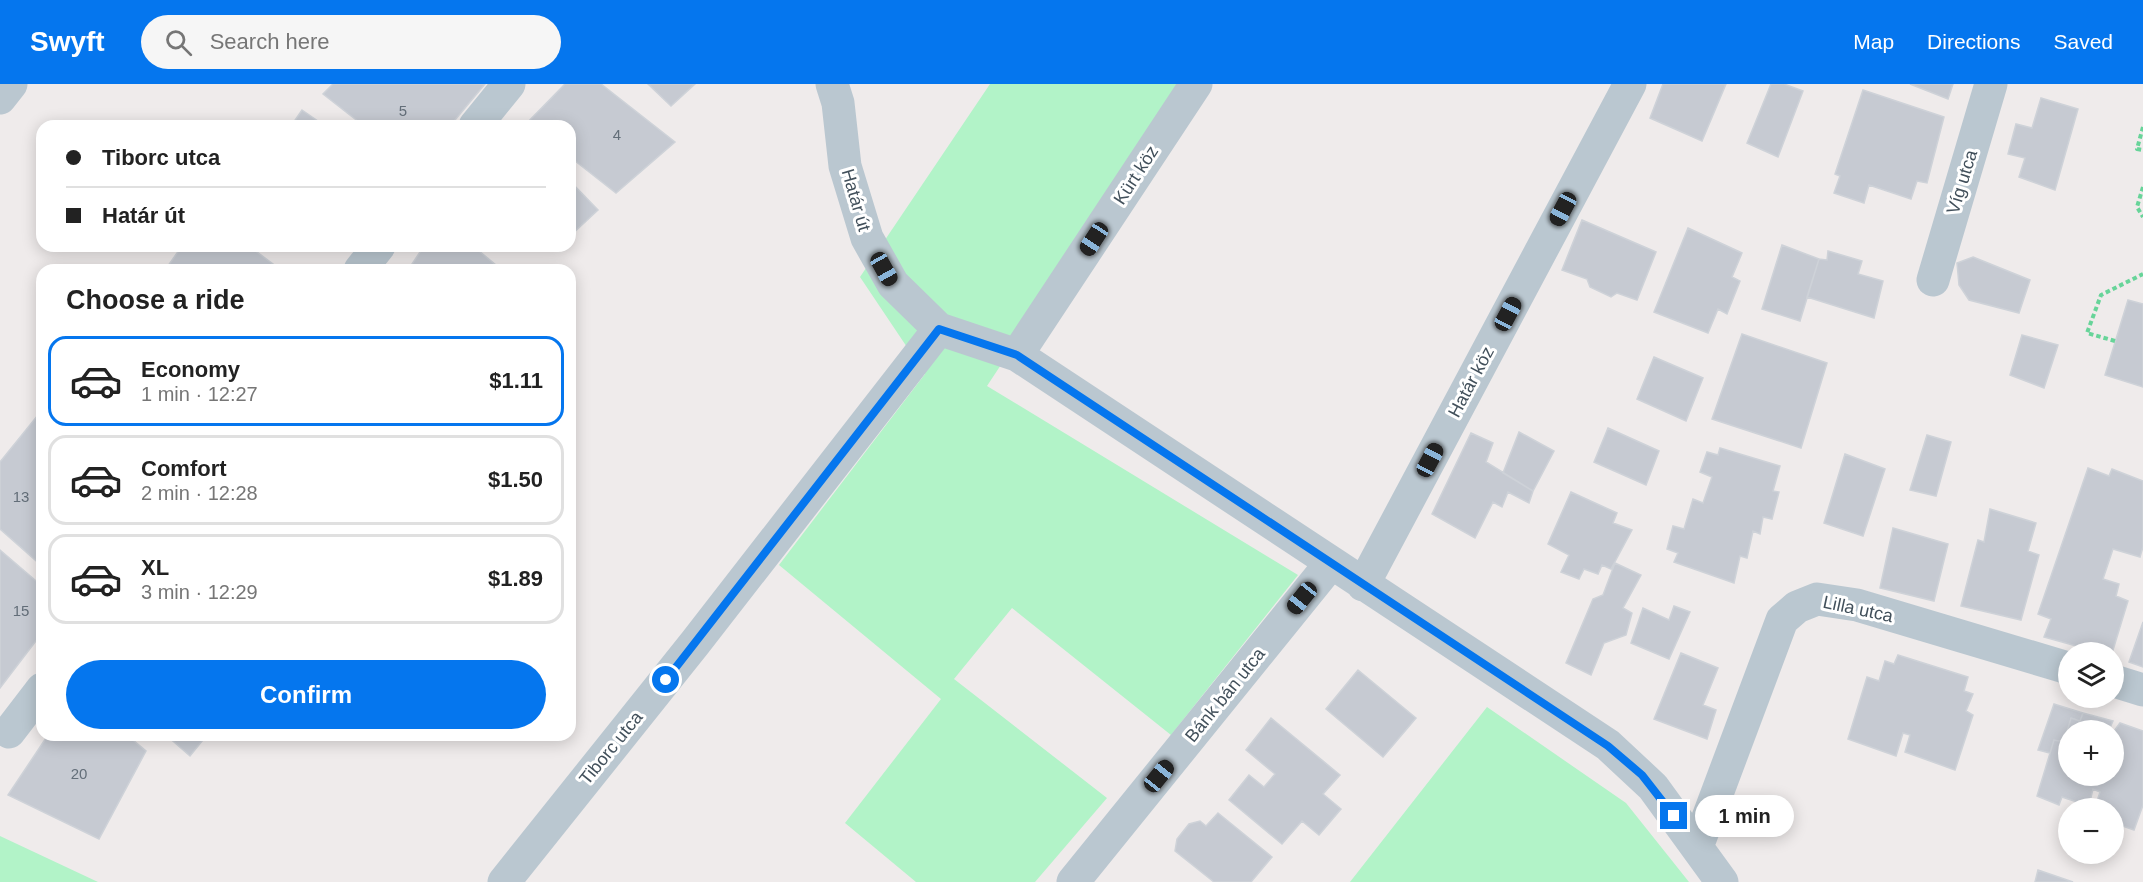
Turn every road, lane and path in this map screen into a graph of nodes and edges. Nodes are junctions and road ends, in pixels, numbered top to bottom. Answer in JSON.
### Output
{"nodes":[{"id":1,"x":11,"y":84,"type":"edge"},
{"id":2,"x":509,"y":84,"type":"edge"},
{"id":3,"x":832,"y":84,"type":"edge"},
{"id":4,"x":1196,"y":84,"type":"edge"},
{"id":5,"x":1630,"y":84,"type":"edge"},
{"id":6,"x":1991,"y":84,"type":"edge"},
{"id":7,"x":0,"y":98,"type":"edge"},
{"id":8,"x":480,"y":120,"type":"edge"},
{"id":9,"x":2143,"y":127,"type":"edge"},
{"id":10,"x":2143,"y":150,"type":"edge"},
{"id":11,"x":2143,"y":187,"type":"edge"},
{"id":12,"x":2143,"y":217,"type":"edge"},
{"id":13,"x":374,"y":252,"type":"edge"},
{"id":14,"x":365,"y":264,"type":"edge"},
{"id":15,"x":2143,"y":273,"type":"edge"},
{"id":16,"x":1933,"y":280,"type":"dead end"},
{"id":17,"x":939,"y":329,"type":"junction"},
{"id":18,"x":2115,"y":341,"type":"dead end"},
{"id":19,"x":1017,"y":355,"type":"junction"},
{"id":20,"x":1331,"y":563,"type":"junction"},
{"id":21,"x":1362,"y":585,"type":"junction"},
{"id":22,"x":2058,"y":665,"type":"edge"},
{"id":23,"x":2124,"y":684,"type":"edge"},
{"id":24,"x":2143,"y":690,"type":"edge"},
{"id":25,"x":36,"y":696,"type":"edge"},
{"id":26,"x":9,"y":732,"type":"dead end"},
{"id":27,"x":1696,"y":847,"type":"junction"},
{"id":28,"x":504,"y":882,"type":"edge"},
{"id":29,"x":1073,"y":882,"type":"edge"},
{"id":30,"x":1722,"y":882,"type":"edge"}],
"edges":[{"from":1,"to":7,"type":"street"},
{"from":2,"to":8,"type":"street"},
{"from":3,"to":17,"type":"street","name":"Határ út"},
{"from":4,"to":19,"type":"street","name":"Kürt köz"},
{"from":5,"to":21,"type":"street","name":"Határ köz"},
{"from":6,"to":16,"type":"street","name":"Víg utca"},
{"from":9,"to":10,"type":"path"},
{"from":11,"to":12,"type":"path"},
{"from":13,"to":14,"type":"street"},
{"from":15,"to":18,"type":"path"},
{"from":17,"to":19,"type":"street","name":"Határ út"},
{"from":17,"to":28,"type":"street","name":"Tiborc utca"},
{"from":19,"to":20,"type":"street","name":"Határ út"},
{"from":20,"to":21,"type":"street","name":"Határ út"},
{"from":20,"to":29,"type":"street","name":"Bánk bán utca"},
{"from":21,"to":27,"type":"street","name":"Határ út"},
{"from":22,"to":27,"type":"street","name":"Lilla utca"},
{"from":23,"to":24,"type":"street"},
{"from":25,"to":26,"type":"street"},
{"from":27,"to":30,"type":"street","name":"Határ út"}]}
